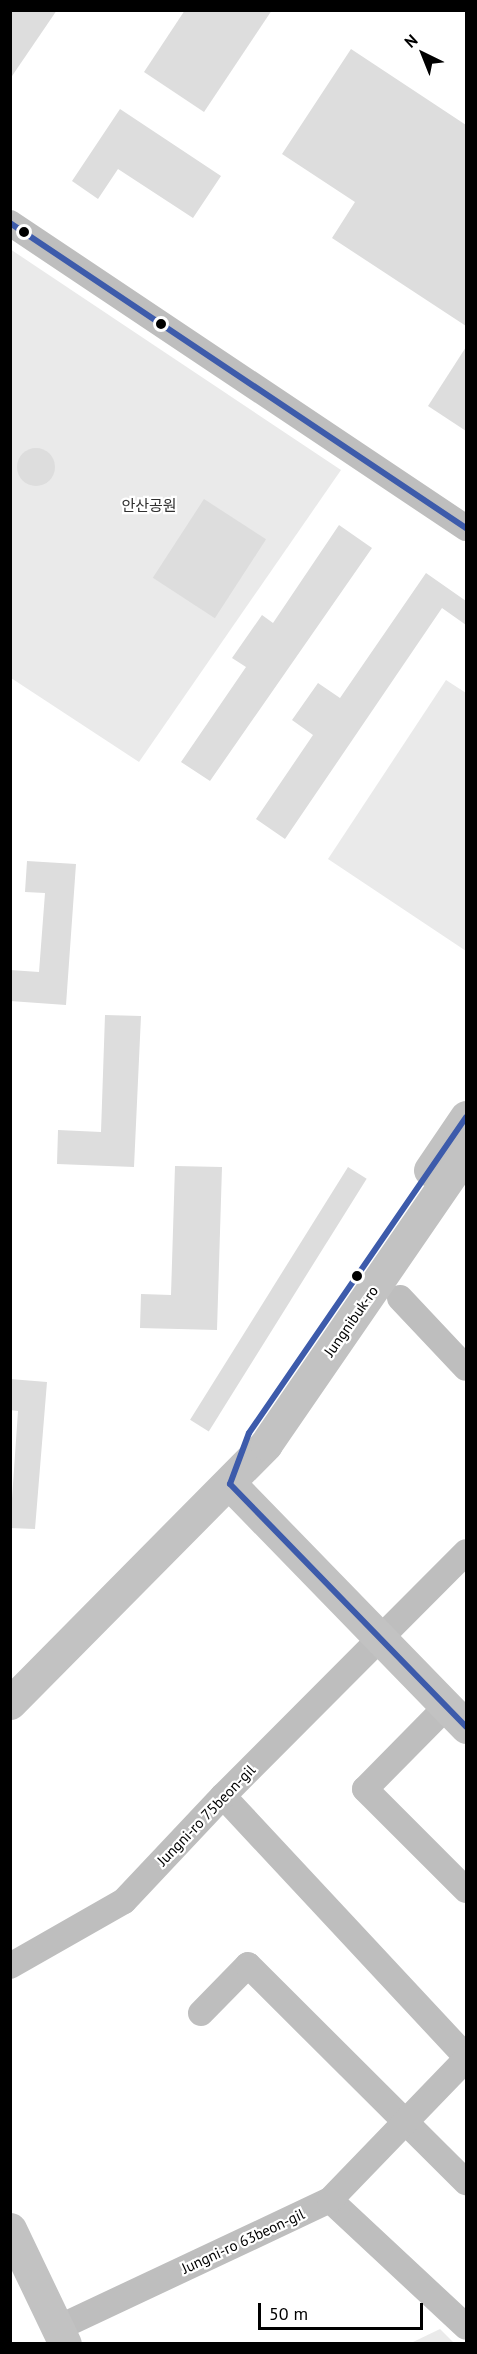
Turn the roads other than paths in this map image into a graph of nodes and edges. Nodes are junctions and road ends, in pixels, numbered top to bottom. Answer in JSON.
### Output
{"nodes":[{"id":1,"x":10,"y":223,"type":"edge"},
{"id":2,"x":466,"y":528,"type":"edge"},
{"id":3,"x":466,"y":1117,"type":"edge"},
{"id":4,"x":466,"y":1153,"type":"edge"},
{"id":5,"x":400,"y":1298,"type":"dead end"},
{"id":6,"x":466,"y":1368,"type":"edge"},
{"id":7,"x":230,"y":1484,"type":"junction"},
{"id":8,"x":466,"y":1552,"type":"edge"},
{"id":9,"x":381,"y":1637,"type":"junction"},
{"id":10,"x":10,"y":1703,"type":"edge"},
{"id":11,"x":456,"y":1717,"type":"edge"},
{"id":12,"x":223,"y":1796,"type":"junction"},
{"id":13,"x":466,"y":1890,"type":"edge"},
{"id":14,"x":10,"y":1966,"type":"edge"},
{"id":15,"x":201,"y":2013,"type":"dead end"},
{"id":16,"x":466,"y":2058,"type":"edge"},
{"id":17,"x":405,"y":2122,"type":"junction"},
{"id":18,"x":466,"y":2182,"type":"edge"},
{"id":19,"x":330,"y":2200,"type":"junction"},
{"id":20,"x":10,"y":2229,"type":"edge"},
{"id":21,"x":466,"y":2327,"type":"edge"},
{"id":22,"x":61,"y":2336,"type":"edge"}],
"edges":[{"from":1,"to":2,"type":"street"},
{"from":3,"to":7,"type":"main road","name":"Jungnibuk-ro"},
{"from":4,"to":7,"type":"main road","name":"Jungnibuk-ro"},
{"from":5,"to":6,"type":"street"},
{"from":7,"to":9,"type":"main road"},
{"from":7,"to":10,"type":"main road","name":"Jungnibuk-ro"},
{"from":8,"to":9,"type":"street","name":"Jungni-ro 75beon-gil"},
{"from":9,"to":11,"type":"main road"},
{"from":9,"to":12,"type":"street","name":"Jungni-ro 75beon-gil"},
{"from":11,"to":13,"type":"street"},
{"from":12,"to":14,"type":"street","name":"Jungni-ro 75beon-gil"},
{"from":12,"to":16,"type":"street","name":"Jungni-ro 63beon-gil"},
{"from":15,"to":17,"type":"street"},
{"from":16,"to":17,"type":"street","name":"Jungni-ro 63beon-gil"},
{"from":17,"to":18,"type":"street"},
{"from":17,"to":19,"type":"street","name":"Jungni-ro 63beon-gil"},
{"from":19,"to":21,"type":"street"},
{"from":19,"to":22,"type":"street","name":"Jungni-ro 63beon-gil"},
{"from":20,"to":22,"type":"main road"}]}
